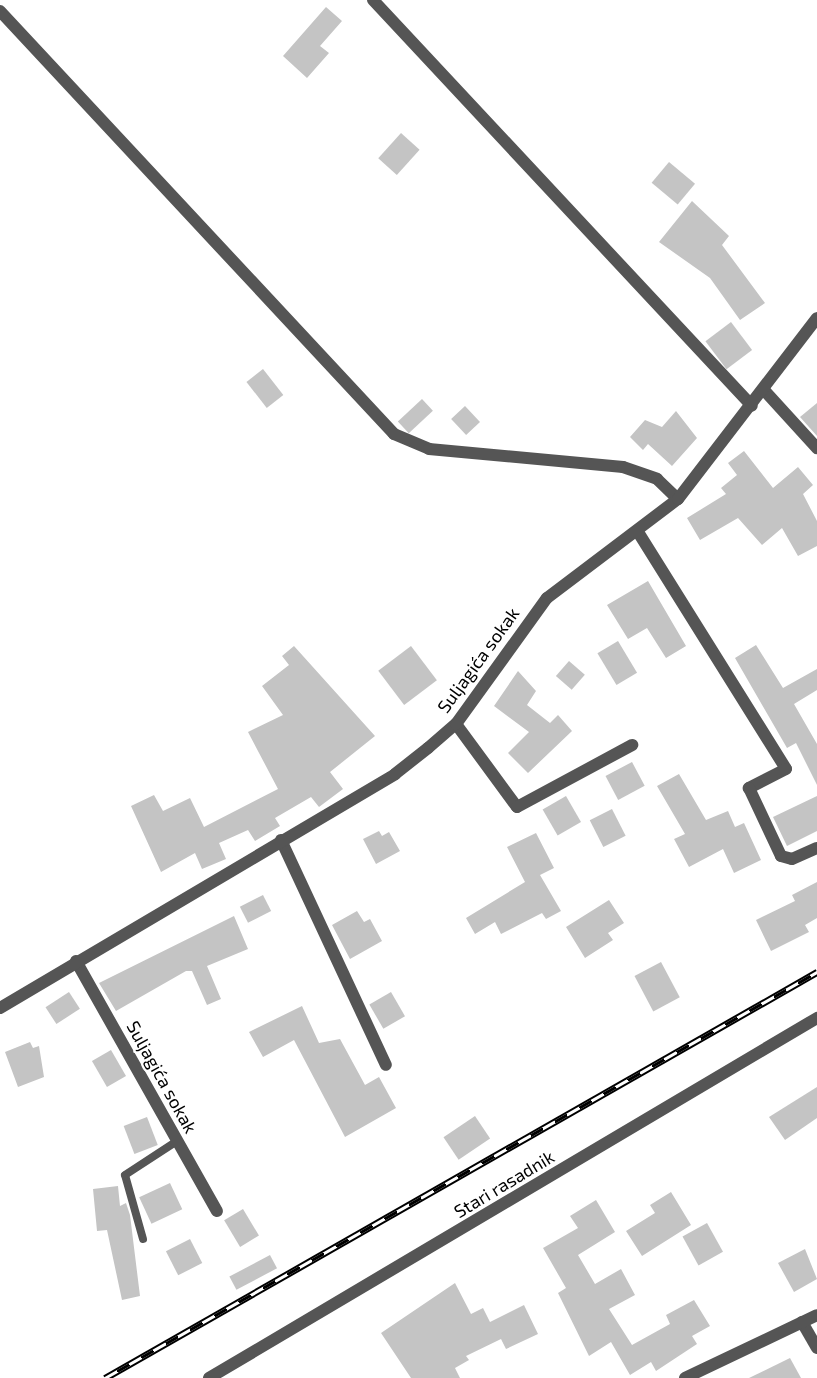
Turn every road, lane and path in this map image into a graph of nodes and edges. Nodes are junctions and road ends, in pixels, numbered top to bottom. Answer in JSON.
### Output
{"nodes":[{"id":1,"x":373,"y":0,"type":"edge"},
{"id":2,"x":0,"y":11,"type":"edge"},
{"id":3,"x":817,"y":318,"type":"edge"},
{"id":4,"x":764,"y":390,"type":"junction"},
{"id":5,"x":752,"y":406,"type":"junction"},
{"id":6,"x":817,"y":448,"type":"edge"},
{"id":7,"x":678,"y":499,"type":"junction"},
{"id":8,"x":638,"y":532,"type":"junction"},
{"id":9,"x":456,"y":724,"type":"junction"},
{"id":10,"x":632,"y":745,"type":"dead end"},
{"id":11,"x":281,"y":840,"type":"junction"},
{"id":12,"x":817,"y":848,"type":"edge"},
{"id":13,"x":76,"y":961,"type":"junction"},
{"id":14,"x":0,"y":1008,"type":"edge"},
{"id":15,"x":817,"y":1018,"type":"edge"},
{"id":16,"x":386,"y":1065,"type":"dead end"},
{"id":17,"x":177,"y":1141,"type":"junction"},
{"id":18,"x":217,"y":1211,"type":"dead end"},
{"id":19,"x":143,"y":1239,"type":"dead end"},
{"id":20,"x":817,"y":1315,"type":"edge"},
{"id":21,"x":802,"y":1322,"type":"junction"},
{"id":22,"x":817,"y":1348,"type":"edge"},
{"id":23,"x":209,"y":1378,"type":"edge"},
{"id":24,"x":685,"y":1378,"type":"edge"}],
"edges":[{"from":1,"to":5,"type":"street"},
{"from":2,"to":7,"type":"street"},
{"from":3,"to":4,"type":"street","name":"Suljagića sokak"},
{"from":4,"to":5,"type":"street","name":"Suljagića sokak"},
{"from":4,"to":6,"type":"street"},
{"from":5,"to":7,"type":"street","name":"Suljagića sokak"},
{"from":7,"to":8,"type":"street","name":"Suljagića sokak"},
{"from":8,"to":9,"type":"street","name":"Suljagića sokak"},
{"from":8,"to":12,"type":"street"},
{"from":9,"to":10,"type":"street"},
{"from":9,"to":11,"type":"street","name":"Suljagića sokak"},
{"from":11,"to":13,"type":"street","name":"Suljagića sokak"},
{"from":11,"to":16,"type":"street"},
{"from":13,"to":14,"type":"street","name":"Suljagića sokak"},
{"from":13,"to":17,"type":"street","name":"Suljagića sokak"},
{"from":15,"to":23,"type":"street","name":"Stari rasadnik"},
{"from":17,"to":18,"type":"street","name":"Suljagića sokak"},
{"from":17,"to":19,"type":"lane"},
{"from":20,"to":21,"type":"street"},
{"from":21,"to":22,"type":"street"},
{"from":21,"to":24,"type":"street"}]}
